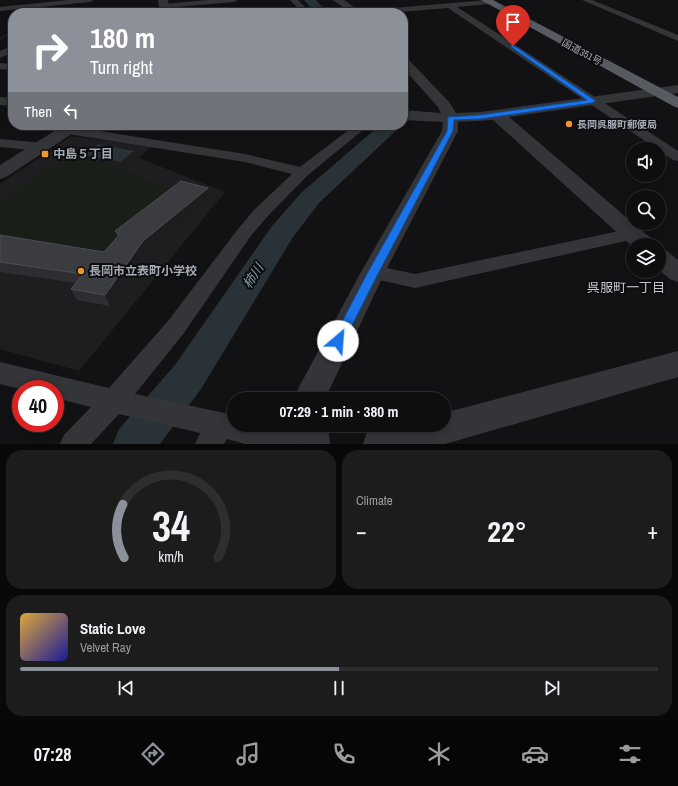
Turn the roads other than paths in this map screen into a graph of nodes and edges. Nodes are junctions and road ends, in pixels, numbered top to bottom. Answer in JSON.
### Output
{"nodes":[{"id":1,"x":19,"y":0,"type":"edge"},
{"id":2,"x":90,"y":0,"type":"edge"},
{"id":3,"x":234,"y":0,"type":"edge"},
{"id":4,"x":294,"y":0,"type":"edge"},
{"id":5,"x":338,"y":0,"type":"edge"},
{"id":6,"x":404,"y":0,"type":"edge"},
{"id":7,"x":586,"y":0,"type":"edge"},
{"id":8,"x":75,"y":1,"type":"edge"},
{"id":9,"x":488,"y":1,"type":"edge"},
{"id":10,"x":164,"y":6,"type":"edge"},
{"id":11,"x":450,"y":6,"type":"junction"},
{"id":12,"x":14,"y":8,"type":"joint"},
{"id":13,"x":67,"y":8,"type":"edge"},
{"id":14,"x":302,"y":8,"type":"edge"},
{"id":15,"x":350,"y":8,"type":"edge"},
{"id":16,"x":415,"y":8,"type":"junction"},
{"id":17,"x":408,"y":9,"type":"edge"},
{"id":18,"x":678,"y":38,"type":"edge"},
{"id":19,"x":408,"y":66,"type":"edge"},
{"id":20,"x":678,"y":89,"type":"edge"},
{"id":21,"x":656,"y":92,"type":"junction"},
{"id":22,"x":592,"y":101,"type":"junction"},
{"id":23,"x":678,"y":103,"type":"edge"},
{"id":24,"x":408,"y":115,"type":"edge"},
{"id":25,"x":496,"y":115,"type":"junction"},
{"id":26,"x":451,"y":118,"type":"junction"},
{"id":27,"x":69,"y":130,"type":"edge"},
{"id":28,"x":84,"y":130,"type":"edge"},
{"id":29,"x":357,"y":130,"type":"edge"},
{"id":30,"x":0,"y":143,"type":"edge"},
{"id":31,"x":43,"y":147,"type":"junction"},
{"id":32,"x":678,"y":157,"type":"edge"},
{"id":33,"x":303,"y":172,"type":"junction"},
{"id":34,"x":0,"y":173,"type":"edge"},
{"id":35,"x":637,"y":238,"type":"edge"},
{"id":36,"x":626,"y":242,"type":"edge"},
{"id":37,"x":666,"y":263,"type":"edge"},
{"id":38,"x":374,"y":272,"type":"junction"},
{"id":39,"x":678,"y":273,"type":"edge"},
{"id":40,"x":678,"y":364,"type":"edge"},
{"id":41,"x":0,"y":373,"type":"edge"},
{"id":42,"x":313,"y":392,"type":"edge"},
{"id":43,"x":124,"y":404,"type":"junction"},
{"id":44,"x":313,"y":432,"type":"edge"},
{"id":45,"x":215,"y":434,"type":"edge"},
{"id":46,"x":73,"y":444,"type":"edge"},
{"id":47,"x":292,"y":444,"type":"edge"},
{"id":48,"x":314,"y":444,"type":"edge"},
{"id":49,"x":379,"y":444,"type":"edge"}],
"edges":[{"from":1,"to":12,"type":"street"},
{"from":2,"to":8,"type":"street"},
{"from":3,"to":10,"type":"street"},
{"from":4,"to":14,"type":"street"},
{"from":5,"to":15,"type":"street"},
{"from":6,"to":16,"type":"street"},
{"from":7,"to":18,"type":"street"},
{"from":8,"to":12,"type":"street"},
{"from":8,"to":13,"type":"street"},
{"from":9,"to":11,"type":"street"},
{"from":9,"to":21,"type":"highway","name":"国道351号"},
{"from":11,"to":16,"type":"street"},
{"from":11,"to":22,"type":"street"},
{"from":16,"to":17,"type":"street"},
{"from":19,"to":26,"type":"street"},
{"from":20,"to":21,"type":"street"},
{"from":21,"to":22,"type":"street"},
{"from":21,"to":23,"type":"highway","name":"国道351号"},
{"from":22,"to":25,"type":"street"},
{"from":22,"to":32,"type":"street"},
{"from":24,"to":26,"type":"street"},
{"from":25,"to":26,"type":"street"},
{"from":25,"to":35,"type":"street"},
{"from":26,"to":38,"type":"street"},
{"from":27,"to":31,"type":"street"},
{"from":28,"to":33,"type":"street"},
{"from":29,"to":33,"type":"street"},
{"from":30,"to":31,"type":"street"},
{"from":31,"to":34,"type":"street"},
{"from":33,"to":43,"type":"street"},
{"from":36,"to":38,"type":"street"},
{"from":37,"to":39,"type":"street"},
{"from":38,"to":42,"type":"street"},
{"from":40,"to":49,"type":"street"},
{"from":41,"to":43,"type":"street"},
{"from":43,"to":45,"type":"street"},
{"from":43,"to":46,"type":"street"},
{"from":44,"to":48,"type":"street"},
{"from":45,"to":47,"type":"street"}]}
